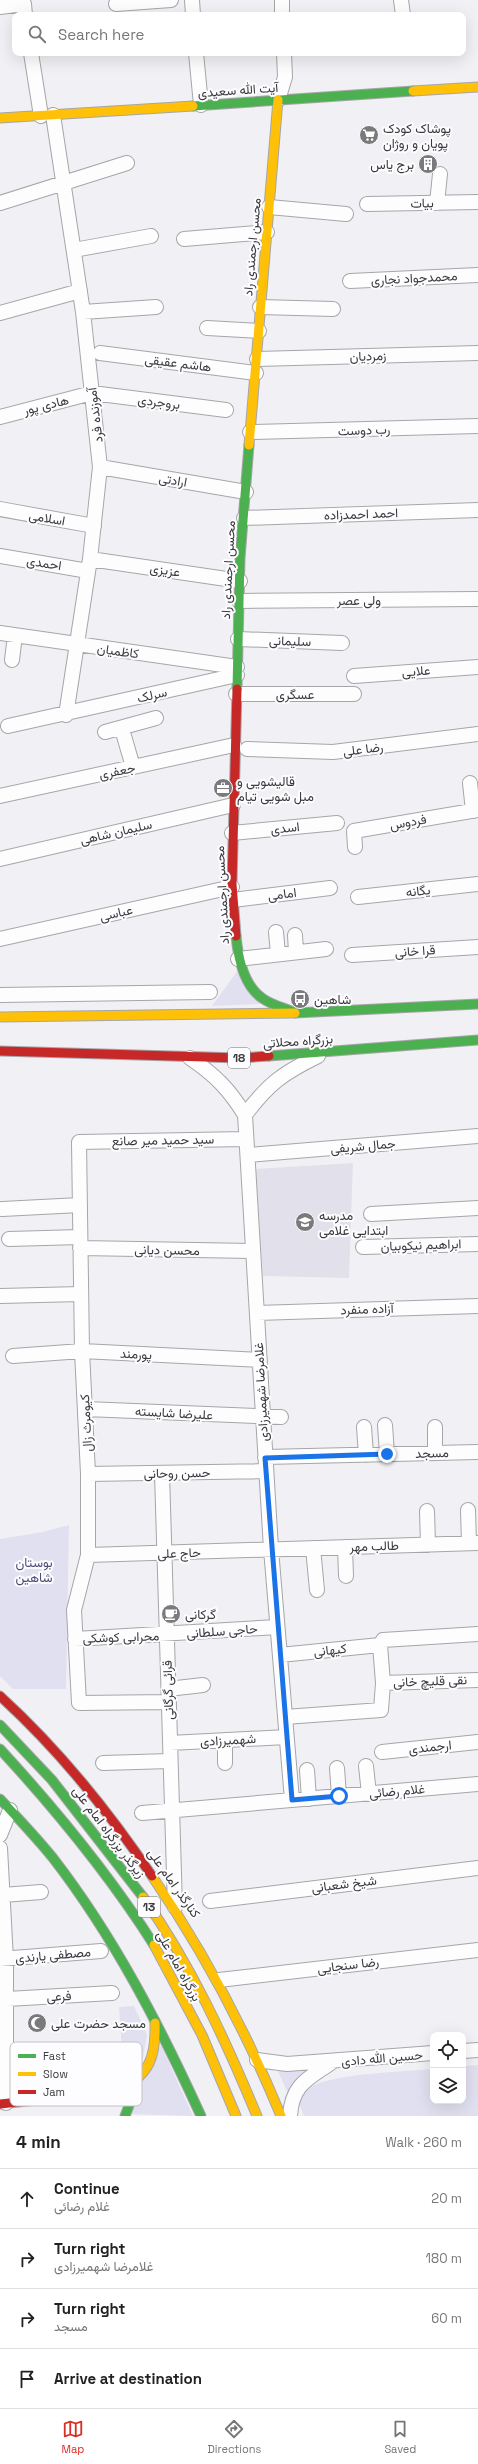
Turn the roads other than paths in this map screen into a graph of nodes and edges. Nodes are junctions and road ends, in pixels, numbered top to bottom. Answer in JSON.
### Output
{"nodes":[{"id":1,"x":171,"y":0,"type":"edge"},
{"id":2,"x":192,"y":0,"type":"edge"},
{"id":3,"x":282,"y":0,"type":"edge"},
{"id":4,"x":401,"y":0,"type":"edge"},
{"id":5,"x":116,"y":4,"type":"dead end"},
{"id":6,"x":0,"y":7,"type":"edge"},
{"id":7,"x":25,"y":12,"type":"edge"},
{"id":8,"x":193,"y":12,"type":"edge"},
{"id":9,"x":282,"y":12,"type":"edge"},
{"id":10,"x":403,"y":12,"type":"edge"},
{"id":11,"x":32,"y":56,"type":"edge"},
{"id":12,"x":196,"y":56,"type":"edge"},
{"id":13,"x":284,"y":56,"type":"edge"},
{"id":14,"x":478,"y":87,"type":"edge"},
{"id":15,"x":278,"y":100,"type":"junction"},
{"id":16,"x":201,"y":105,"type":"junction"},
{"id":17,"x":47,"y":115,"type":"junction"},
{"id":18,"x":0,"y":118,"type":"edge"},
{"id":19,"x":127,"y":164,"type":"dead end"},
{"id":20,"x":440,"y":174,"type":"dead end"},
{"id":21,"x":62,"y":184,"type":"junction"},
{"id":22,"x":478,"y":202,"type":"edge"},
{"id":23,"x":0,"y":203,"type":"edge"},
{"id":24,"x":437,"y":203,"type":"junction"},
{"id":25,"x":367,"y":204,"type":"dead end"},
{"id":26,"x":269,"y":207,"type":"junction"},
{"id":27,"x":346,"y":214,"type":"dead end"},
{"id":28,"x":267,"y":232,"type":"junction"},
{"id":29,"x":151,"y":236,"type":"dead end"},
{"id":30,"x":184,"y":238,"type":"dead end"},
{"id":31,"x":74,"y":250,"type":"junction"},
{"id":32,"x":478,"y":275,"type":"edge"},
{"id":33,"x":350,"y":281,"type":"dead end"},
{"id":34,"x":80,"y":291,"type":"junction"},
{"id":35,"x":156,"y":307,"type":"dead end"},
{"id":36,"x":260,"y":307,"type":"junction"},
{"id":37,"x":333,"y":309,"type":"dead end"},
{"id":38,"x":83,"y":312,"type":"junction"},
{"id":39,"x":0,"y":313,"type":"edge"},
{"id":40,"x":207,"y":328,"type":"dead end"},
{"id":41,"x":259,"y":331,"type":"junction"},
{"id":42,"x":100,"y":353,"type":"dead end"},
{"id":43,"x":478,"y":353,"type":"edge"},
{"id":44,"x":257,"y":359,"type":"junction"},
{"id":45,"x":256,"y":373,"type":"junction"},
{"id":46,"x":92,"y":393,"type":"junction"},
{"id":47,"x":226,"y":410,"type":"dead end"},
{"id":48,"x":0,"y":417,"type":"edge"},
{"id":49,"x":478,"y":426,"type":"edge"},
{"id":50,"x":250,"y":432,"type":"junction"},
{"id":51,"x":100,"y":467,"type":"junction"},
{"id":52,"x":246,"y":492,"type":"junction"},
{"id":53,"x":0,"y":509,"type":"edge"},
{"id":54,"x":478,"y":510,"type":"edge"},
{"id":55,"x":244,"y":518,"type":"junction"},
{"id":56,"x":94,"y":526,"type":"junction"},
{"id":57,"x":0,"y":556,"type":"edge"},
{"id":58,"x":89,"y":565,"type":"junction"},
{"id":59,"x":240,"y":581,"type":"junction"},
{"id":60,"x":478,"y":599,"type":"edge"},
{"id":61,"x":239,"y":600,"type":"junction"},
{"id":62,"x":0,"y":633,"type":"edge"},
{"id":63,"x":15,"y":635,"type":"junction"},
{"id":64,"x":238,"y":639,"type":"junction"},
{"id":65,"x":342,"y":643,"type":"dead end"},
{"id":66,"x":77,"y":645,"type":"junction"},
{"id":67,"x":12,"y":660,"type":"dead end"},
{"id":68,"x":478,"y":667,"type":"edge"},
{"id":69,"x":237,"y":671,"type":"junction"},
{"id":70,"x":354,"y":676,"type":"dead end"},
{"id":71,"x":236,"y":694,"type":"junction"},
{"id":72,"x":354,"y":694,"type":"dead end"},
{"id":73,"x":66,"y":715,"type":"junction"},
{"id":74,"x":156,"y":718,"type":"dead end"},
{"id":75,"x":8,"y":726,"type":"dead end"},
{"id":76,"x":122,"y":729,"type":"junction"},
{"id":77,"x":105,"y":732,"type":"dead end"},
{"id":78,"x":478,"y":734,"type":"edge"},
{"id":79,"x":241,"y":747,"type":"junction"},
{"id":80,"x":132,"y":767,"type":"junction"},
{"id":81,"x":470,"y":782,"type":"dead end"},
{"id":82,"x":0,"y":796,"type":"edge"},
{"id":83,"x":233,"y":805,"type":"junction"},
{"id":84,"x":476,"y":810,"type":"edge"},
{"id":85,"x":337,"y":823,"type":"dead end"},
{"id":86,"x":232,"y":833,"type":"junction"},
{"id":87,"x":356,"y":847,"type":"dead end"},
{"id":88,"x":0,"y":859,"type":"edge"},
{"id":89,"x":478,"y":884,"type":"edge"},
{"id":90,"x":330,"y":888,"type":"dead end"},
{"id":91,"x":233,"y":893,"type":"junction"},
{"id":92,"x":358,"y":897,"type":"dead end"},
{"id":93,"x":276,"y":932,"type":"dead end"},
{"id":94,"x":295,"y":934,"type":"dead end"},
{"id":95,"x":0,"y":939,"type":"edge"},
{"id":96,"x":478,"y":947,"type":"edge"},
{"id":97,"x":326,"y":949,"type":"dead end"},
{"id":98,"x":296,"y":952,"type":"junction"},
{"id":99,"x":278,"y":954,"type":"junction"},
{"id":100,"x":352,"y":954,"type":"dead end"},
{"id":101,"x":238,"y":959,"type":"junction"},
{"id":102,"x":210,"y":992,"type":"dead end"},
{"id":103,"x":0,"y":995,"type":"edge"},
{"id":104,"x":478,"y":1004,"type":"edge"},
{"id":105,"x":296,"y":1013,"type":"junction"},
{"id":106,"x":0,"y":1017,"type":"edge"},
{"id":107,"x":478,"y":1040,"type":"edge"},
{"id":108,"x":0,"y":1051,"type":"edge"},
{"id":109,"x":329,"y":1052,"type":"junction"},
{"id":110,"x":188,"y":1057,"type":"junction"},
{"id":111,"x":245,"y":1115,"type":"junction"},
{"id":112,"x":478,"y":1136,"type":"edge"},
{"id":113,"x":246,"y":1139,"type":"junction"},
{"id":114,"x":79,"y":1142,"type":"joint"},
{"id":115,"x":248,"y":1155,"type":"junction"},
{"id":116,"x":80,"y":1205,"type":"junction"},
{"id":117,"x":478,"y":1208,"type":"edge"},
{"id":118,"x":2,"y":1209,"type":"dead end"},
{"id":119,"x":371,"y":1214,"type":"dead end"},
{"id":120,"x":9,"y":1239,"type":"dead end"},
{"id":121,"x":80,"y":1242,"type":"junction"},
{"id":122,"x":478,"y":1244,"type":"edge"},
{"id":123,"x":363,"y":1247,"type":"dead end"},
{"id":124,"x":253,"y":1251,"type":"junction"},
{"id":125,"x":81,"y":1294,"type":"junction"},
{"id":126,"x":0,"y":1296,"type":"edge"},
{"id":127,"x":478,"y":1306,"type":"edge"},
{"id":128,"x":257,"y":1313,"type":"junction"},
{"id":129,"x":82,"y":1351,"type":"junction"},
{"id":130,"x":13,"y":1356,"type":"dead end"},
{"id":131,"x":260,"y":1360,"type":"junction"},
{"id":132,"x":86,"y":1409,"type":"junction"},
{"id":133,"x":281,"y":1417,"type":"dead end"},
{"id":134,"x":263,"y":1418,"type":"junction"},
{"id":135,"x":385,"y":1425,"type":"dead end"},
{"id":136,"x":364,"y":1427,"type":"dead end"},
{"id":137,"x":435,"y":1427,"type":"dead end"},
{"id":138,"x":478,"y":1452,"type":"edge"},
{"id":139,"x":435,"y":1453,"type":"junction"},
{"id":140,"x":387,"y":1454,"type":"junction"},
{"id":141,"x":366,"y":1455,"type":"junction"},
{"id":142,"x":266,"y":1464,"type":"junction"},
{"id":143,"x":162,"y":1473,"type":"junction"},
{"id":144,"x":88,"y":1474,"type":"junction"},
{"id":145,"x":468,"y":1510,"type":"dead end"},
{"id":146,"x":427,"y":1511,"type":"dead end"},
{"id":147,"x":473,"y":1543,"type":"edge"},
{"id":148,"x":428,"y":1545,"type":"junction"},
{"id":149,"x":345,"y":1547,"type":"junction"},
{"id":150,"x":313,"y":1548,"type":"junction"},
{"id":151,"x":271,"y":1549,"type":"junction"},
{"id":152,"x":164,"y":1553,"type":"junction"},
{"id":153,"x":88,"y":1555,"type":"junction"},
{"id":154,"x":346,"y":1576,"type":"dead end"},
{"id":155,"x":318,"y":1590,"type":"dead end"},
{"id":156,"x":277,"y":1627,"type":"junction"},
{"id":157,"x":478,"y":1634,"type":"edge"},
{"id":158,"x":167,"y":1635,"type":"junction"},
{"id":159,"x":75,"y":1639,"type":"junction"},
{"id":160,"x":382,"y":1642,"type":"junction"},
{"id":161,"x":280,"y":1655,"type":"junction"},
{"id":162,"x":478,"y":1680,"type":"edge"},
{"id":163,"x":383,"y":1683,"type":"junction"},
{"id":164,"x":203,"y":1685,"type":"dead end"},
{"id":165,"x":0,"y":1696,"type":"edge"},
{"id":166,"x":168,"y":1696,"type":"junction"},
{"id":167,"x":285,"y":1717,"type":"junction"},
{"id":168,"x":0,"y":1725,"type":"edge"},
{"id":169,"x":286,"y":1737,"type":"junction"},
{"id":170,"x":226,"y":1740,"type":"junction"},
{"id":171,"x":478,"y":1742,"type":"edge"},
{"id":172,"x":170,"y":1743,"type":"junction"},
{"id":173,"x":0,"y":1749,"type":"edge"},
{"id":174,"x":382,"y":1752,"type":"dead end"},
{"id":175,"x":170,"y":1761,"type":"junction"},
{"id":176,"x":103,"y":1763,"type":"dead end"},
{"id":177,"x":225,"y":1763,"type":"dead end"},
{"id":178,"x":366,"y":1766,"type":"dead end"},
{"id":179,"x":337,"y":1768,"type":"dead end"},
{"id":180,"x":307,"y":1770,"type":"dead end"},
{"id":181,"x":478,"y":1784,"type":"edge"},
{"id":182,"x":369,"y":1794,"type":"junction"},
{"id":183,"x":339,"y":1796,"type":"junction"},
{"id":184,"x":0,"y":1799,"type":"edge"},
{"id":185,"x":309,"y":1799,"type":"junction"},
{"id":186,"x":292,"y":1800,"type":"junction"},
{"id":187,"x":10,"y":1810,"type":"junction"},
{"id":188,"x":172,"y":1810,"type":"junction"},
{"id":189,"x":142,"y":1813,"type":"dead end"},
{"id":190,"x":0,"y":1835,"type":"edge"},
{"id":191,"x":0,"y":1848,"type":"edge"},
{"id":192,"x":478,"y":1868,"type":"edge"},
{"id":193,"x":41,"y":1892,"type":"dead end"},
{"id":194,"x":210,"y":1901,"type":"dead end"},
{"id":195,"x":2,"y":1904,"type":"edge"},
{"id":196,"x":175,"y":1907,"type":"junction"},
{"id":197,"x":478,"y":1950,"type":"edge"},
{"id":198,"x":100,"y":1951,"type":"dead end"},
{"id":199,"x":3,"y":1960,"type":"edge"},
{"id":200,"x":219,"y":1980,"type":"junction"},
{"id":201,"x":112,"y":1993,"type":"dead end"},
{"id":202,"x":4,"y":1994,"type":"edge"},
{"id":203,"x":155,"y":2018,"type":"junction"},
{"id":204,"x":478,"y":2050,"type":"edge"},
{"id":205,"x":466,"y":2051,"type":"edge"},
{"id":206,"x":430,"y":2053,"type":"edge"},
{"id":207,"x":257,"y":2060,"type":"junction"},
{"id":208,"x":332,"y":2062,"type":"junction"},
{"id":209,"x":142,"y":2076,"type":"edge"},
{"id":210,"x":3,"y":2104,"type":"edge"},
{"id":211,"x":129,"y":2106,"type":"edge"},
{"id":212,"x":125,"y":2116,"type":"edge"},
{"id":213,"x":201,"y":2116,"type":"edge"},
{"id":214,"x":236,"y":2116,"type":"edge"},
{"id":215,"x":257,"y":2116,"type":"edge"},
{"id":216,"x":281,"y":2116,"type":"edge"},
{"id":217,"x":290,"y":2116,"type":"edge"}],
"edges":[{"from":1,"to":5,"type":"street"},
{"from":2,"to":8,"type":"street"},
{"from":3,"to":9,"type":"street"},
{"from":4,"to":10,"type":"street"},
{"from":6,"to":7,"type":"street"},
{"from":11,"to":17,"type":"street","name":"آموزنده فرد"},
{"from":12,"to":16,"type":"street"},
{"from":13,"to":15,"type":"street"},
{"from":14,"to":15,"type":"main road","name":"آیت الله سعیدی"},
{"from":15,"to":16,"type":"main road","name":"آیت الله سعیدی"},
{"from":15,"to":26,"type":"main road","name":"محسن ارجمندی راد"},
{"from":16,"to":17,"type":"main road","name":"آیت الله سعیدی"},
{"from":17,"to":18,"type":"main road","name":"آیت الله سعیدی"},
{"from":17,"to":21,"type":"street","name":"آموزنده فرد"},
{"from":19,"to":21,"type":"street"},
{"from":20,"to":24,"type":"street"},
{"from":21,"to":23,"type":"street"},
{"from":21,"to":31,"type":"street","name":"آموزنده فرد"},
{"from":22,"to":24,"type":"street","name":"بیات"},
{"from":24,"to":25,"type":"street","name":"بیات"},
{"from":26,"to":27,"type":"street"},
{"from":26,"to":28,"type":"main road","name":"محسن ارجمندی راد"},
{"from":28,"to":30,"type":"street"},
{"from":28,"to":36,"type":"main road","name":"محسن ارجمندی راد"},
{"from":29,"to":31,"type":"street"},
{"from":31,"to":34,"type":"street","name":"آموزنده فرد"},
{"from":32,"to":33,"type":"street","name":"محمدجواد نجاری"},
{"from":34,"to":38,"type":"street","name":"آموزنده فرد"},
{"from":34,"to":39,"type":"street"},
{"from":35,"to":38,"type":"street"},
{"from":36,"to":37,"type":"street"},
{"from":36,"to":41,"type":"main road","name":"محسن ارجمندی راد"},
{"from":38,"to":46,"type":"street","name":"آموزنده فرد"},
{"from":40,"to":41,"type":"street"},
{"from":41,"to":44,"type":"main road","name":"محسن ارجمندی راد"},
{"from":42,"to":45,"type":"street","name":"هاشم عقیقی"},
{"from":43,"to":44,"type":"street","name":"زمردیان"},
{"from":44,"to":45,"type":"main road","name":"محسن ارجمندی راد"},
{"from":45,"to":50,"type":"main road","name":"محسن ارجمندی راد"},
{"from":46,"to":47,"type":"street","name":"بروجردی"},
{"from":46,"to":48,"type":"street","name":"هادی پور"},
{"from":46,"to":51,"type":"street","name":"آموزنده فرد"},
{"from":49,"to":50,"type":"street","name":"رب دوست"},
{"from":50,"to":52,"type":"main road","name":"محسن ارجمندی راد"},
{"from":51,"to":52,"type":"street","name":"ارادتی"},
{"from":51,"to":56,"type":"street","name":"آموزنده فرد"},
{"from":52,"to":55,"type":"main road","name":"محسن ارجمندی راد"},
{"from":53,"to":56,"type":"street","name":"اسلامی"},
{"from":54,"to":55,"type":"street","name":"احمد احمدزاده"},
{"from":55,"to":59,"type":"main road","name":"محسن ارجمندی راد"},
{"from":56,"to":58,"type":"street","name":"آموزنده فرد"},
{"from":57,"to":58,"type":"street","name":"احمدی"},
{"from":58,"to":59,"type":"street","name":"عزیزی"},
{"from":58,"to":66,"type":"street","name":"آموزنده فرد"},
{"from":59,"to":61,"type":"main road","name":"محسن ارجمندی راد"},
{"from":60,"to":61,"type":"street","name":"ولی عصر"},
{"from":61,"to":64,"type":"main road","name":"محسن ارجمندی راد"},
{"from":62,"to":63,"type":"street","name":"کاظمیان"},
{"from":63,"to":66,"type":"street","name":"کاظمیان"},
{"from":63,"to":67,"type":"street"},
{"from":64,"to":65,"type":"street","name":"سلیمانی"},
{"from":64,"to":69,"type":"main road","name":"محسن ارجمندی راد"},
{"from":66,"to":69,"type":"street","name":"کاظمیان"},
{"from":66,"to":73,"type":"street","name":"آموزنده فرد"},
{"from":68,"to":70,"type":"street","name":"علایی"},
{"from":69,"to":71,"type":"main road","name":"محسن ارجمندی راد"},
{"from":69,"to":73,"type":"street","name":"سرلک"},
{"from":71,"to":72,"type":"street","name":"عسگری"},
{"from":71,"to":79,"type":"main road","name":"محسن ارجمندی راد"},
{"from":73,"to":75,"type":"street","name":"سرلک"},
{"from":74,"to":76,"type":"street"},
{"from":76,"to":77,"type":"street"},
{"from":76,"to":80,"type":"street"},
{"from":78,"to":79,"type":"street","name":"رضا علی"},
{"from":79,"to":80,"type":"street","name":"جعفری"},
{"from":79,"to":83,"type":"main road","name":"محسن ارجمندی راد"},
{"from":80,"to":82,"type":"street","name":"جعفری"},
{"from":81,"to":84,"type":"street"},
{"from":83,"to":86,"type":"main road","name":"محسن ارجمندی راد"},
{"from":83,"to":88,"type":"street","name":"سلیمان شاهی"},
{"from":84,"to":87,"type":"street","name":"فردوس"},
{"from":85,"to":86,"type":"street","name":"اسدی"},
{"from":86,"to":91,"type":"main road","name":"محسن ارجمندی راد"},
{"from":89,"to":92,"type":"street","name":"یگانه"},
{"from":90,"to":91,"type":"street","name":"امامی"},
{"from":91,"to":95,"type":"street","name":"عباسی"},
{"from":91,"to":101,"type":"main road","name":"محسن ارجمندی راد"},
{"from":93,"to":99,"type":"street"},
{"from":94,"to":98,"type":"street"},
{"from":96,"to":100,"type":"street","name":"قرا خانی"},
{"from":97,"to":98,"type":"street"},
{"from":98,"to":99,"type":"street"},
{"from":99,"to":101,"type":"street"},
{"from":101,"to":105,"type":"main road","name":"محسن ارجمندی راد"},
{"from":102,"to":103,"type":"street"},
{"from":104,"to":105,"type":"main road","name":"بزرگراه محلاتی"},
{"from":105,"to":106,"type":"main road","name":"بزرگراه محلاتی"},
{"from":107,"to":109,"type":"main road","name":"بزرگراه محلاتی","number":"18"},
{"from":108,"to":110,"type":"main road","name":"بزرگراه محلاتی","number":"18"},
{"from":109,"to":110,"type":"main road","name":"بزرگراه محلاتی","number":"18"},
{"from":109,"to":111,"type":"street"},
{"from":110,"to":111,"type":"street"},
{"from":111,"to":113,"type":"street","name":"غلامرضا شهمیرزادی"},
{"from":112,"to":115,"type":"street","name":"جمال شریفی"},
{"from":113,"to":114,"type":"street","name":"سید حمید میر صانع"},
{"from":113,"to":115,"type":"street","name":"غلامرضا شهمیرزادی"},
{"from":114,"to":116,"type":"street","name":"کیومرث زال"},
{"from":115,"to":124,"type":"street","name":"غلامرضا شهمیرزادی"},
{"from":116,"to":118,"type":"street"},
{"from":116,"to":121,"type":"street","name":"کیومرث زال"},
{"from":117,"to":119,"type":"street"},
{"from":120,"to":121,"type":"street","name":"محسن دیانی"},
{"from":121,"to":124,"type":"street","name":"محسن دیانی"},
{"from":121,"to":125,"type":"street","name":"کیومرث زال"},
{"from":122,"to":123,"type":"street","name":"ابراهیم نیکوبیان"},
{"from":124,"to":128,"type":"street","name":"غلامرضا شهمیرزادی"},
{"from":125,"to":126,"type":"street"},
{"from":125,"to":129,"type":"street","name":"کیومرث زال"},
{"from":127,"to":128,"type":"street","name":"آزاده منفرد"},
{"from":128,"to":131,"type":"street","name":"غلامرضا شهمیرزادی"},
{"from":129,"to":130,"type":"street","name":"پورمند"},
{"from":129,"to":131,"type":"street","name":"پورمند"},
{"from":129,"to":132,"type":"street","name":"کیومرث زال"},
{"from":131,"to":134,"type":"street","name":"غلامرضا شهمیرزادی"},
{"from":132,"to":134,"type":"street","name":"علیرضا شایسته"},
{"from":132,"to":144,"type":"street","name":"کیومرث زال"},
{"from":133,"to":134,"type":"street","name":"علیرضا شایسته"},
{"from":134,"to":142,"type":"street","name":"غلامرضا شهمیرزادی"},
{"from":135,"to":140,"type":"street"},
{"from":136,"to":141,"type":"street"},
{"from":137,"to":139,"type":"street"},
{"from":138,"to":139,"type":"street","name":"مسجد"},
{"from":139,"to":140,"type":"street","name":"مسجد"},
{"from":140,"to":141,"type":"street","name":"مسجد"},
{"from":141,"to":142,"type":"street","name":"مسجد"},
{"from":142,"to":143,"type":"street","name":"حسن روحانی"},
{"from":142,"to":151,"type":"street","name":"غلامرضا شهمیرزادی"},
{"from":143,"to":144,"type":"street","name":"حسن روحانی"},
{"from":143,"to":152,"type":"street","name":"قرائی گرگانی"},
{"from":144,"to":153,"type":"street","name":"کیومرث زال"},
{"from":145,"to":147,"type":"street"},
{"from":146,"to":148,"type":"street"},
{"from":147,"to":148,"type":"street","name":"طالب مهر"},
{"from":148,"to":149,"type":"street","name":"طالب مهر"},
{"from":149,"to":150,"type":"street","name":"طالب مهر"},
{"from":149,"to":154,"type":"street"},
{"from":150,"to":151,"type":"street","name":"طالب مهر"},
{"from":150,"to":155,"type":"street"},
{"from":151,"to":152,"type":"street","name":"حاج علی"},
{"from":151,"to":156,"type":"street","name":"غلامرضا شهمیرزادی"},
{"from":152,"to":153,"type":"street","name":"حاج علی"},
{"from":152,"to":158,"type":"street","name":"قرائی گرگانی"},
{"from":153,"to":159,"type":"street","name":"کیومرث زال"},
{"from":156,"to":158,"type":"street","name":"حاجی سلطانی"},
{"from":156,"to":161,"type":"street","name":"غلامرضا شهمیرزادی"},
{"from":157,"to":160,"type":"street","name":"کیهانی"},
{"from":158,"to":159,"type":"street","name":"محرابی کوشکی"},
{"from":158,"to":166,"type":"street","name":"قرائی گرگانی"},
{"from":159,"to":166,"type":"street","name":"کیومرث زال"},
{"from":160,"to":161,"type":"street","name":"کیهانی"},
{"from":160,"to":163,"type":"street"},
{"from":161,"to":167,"type":"street","name":"غلامرضا شهمیرزادی"},
{"from":162,"to":163,"type":"street","name":"نقی قلیچ خانی"},
{"from":163,"to":167,"type":"street"},
{"from":164,"to":166,"type":"street"},
{"from":165,"to":196,"type":"main road","name":"کنارگذر امام علی"},
{"from":166,"to":172,"type":"street","name":"قرائی گرگانی"},
{"from":167,"to":169,"type":"street","name":"غلامرضا شهمیرزادی"},
{"from":168,"to":215,"type":"main road","name":"زیرگذر بزرگراه امام علی","number":"13"},
{"from":169,"to":170,"type":"street","name":"شهمیرزادی"},
{"from":169,"to":186,"type":"street","name":"غلامرضا شهمیرزادی"},
{"from":170,"to":172,"type":"street","name":"شهمیرزادی"},
{"from":170,"to":177,"type":"street"},
{"from":171,"to":174,"type":"street","name":"ارجمندی"},
{"from":172,"to":175,"type":"street","name":"قرائی گرگانی"},
{"from":173,"to":214,"type":"main road","name":"بزرگراه امام علی","number":"13"},
{"from":175,"to":176,"type":"street"},
{"from":175,"to":188,"type":"street","name":"قرائی گرگانی"},
{"from":178,"to":182,"type":"street"},
{"from":179,"to":183,"type":"street"},
{"from":180,"to":185,"type":"street"},
{"from":181,"to":182,"type":"street","name":"غلام رضائی"},
{"from":182,"to":183,"type":"street","name":"غلام رضائی"},
{"from":183,"to":185,"type":"street","name":"غلام رضائی"},
{"from":184,"to":187,"type":"main road"},
{"from":185,"to":186,"type":"street","name":"غلام رضائی"},
{"from":186,"to":188,"type":"street","name":"غلام رضائی"},
{"from":187,"to":190,"type":"street"},
{"from":187,"to":203,"type":"main road"},
{"from":188,"to":189,"type":"street","name":"غلام رضائی"},
{"from":188,"to":196,"type":"street","name":"قرائی گرگانی"},
{"from":191,"to":195,"type":"street"},
{"from":192,"to":194,"type":"street","name":"شیخ شعبانی"},
{"from":193,"to":195,"type":"street"},
{"from":195,"to":199,"type":"street"},
{"from":196,"to":200,"type":"main road","name":"کنارگذر امام علی"},
{"from":197,"to":200,"type":"street","name":"رضا سنجایی"},
{"from":198,"to":199,"type":"street","name":"مصطفی یارندی"},
{"from":199,"to":202,"type":"street"},
{"from":200,"to":207,"type":"main road","name":"کنارگذر امام علی"},
{"from":201,"to":202,"type":"street","name":"فرعی"},
{"from":202,"to":210,"type":"street"},
{"from":203,"to":209,"type":"main road"},
{"from":203,"to":213,"type":"main road"},
{"from":204,"to":205,"type":"street"},
{"from":206,"to":208,"type":"street","name":"حسین الله دادی"},
{"from":207,"to":208,"type":"street"},
{"from":207,"to":216,"type":"main road","name":"کنارگذر امام علی"},
{"from":208,"to":217,"type":"street","name":"حسین الله دادی"},
{"from":211,"to":212,"type":"main road"}]}
